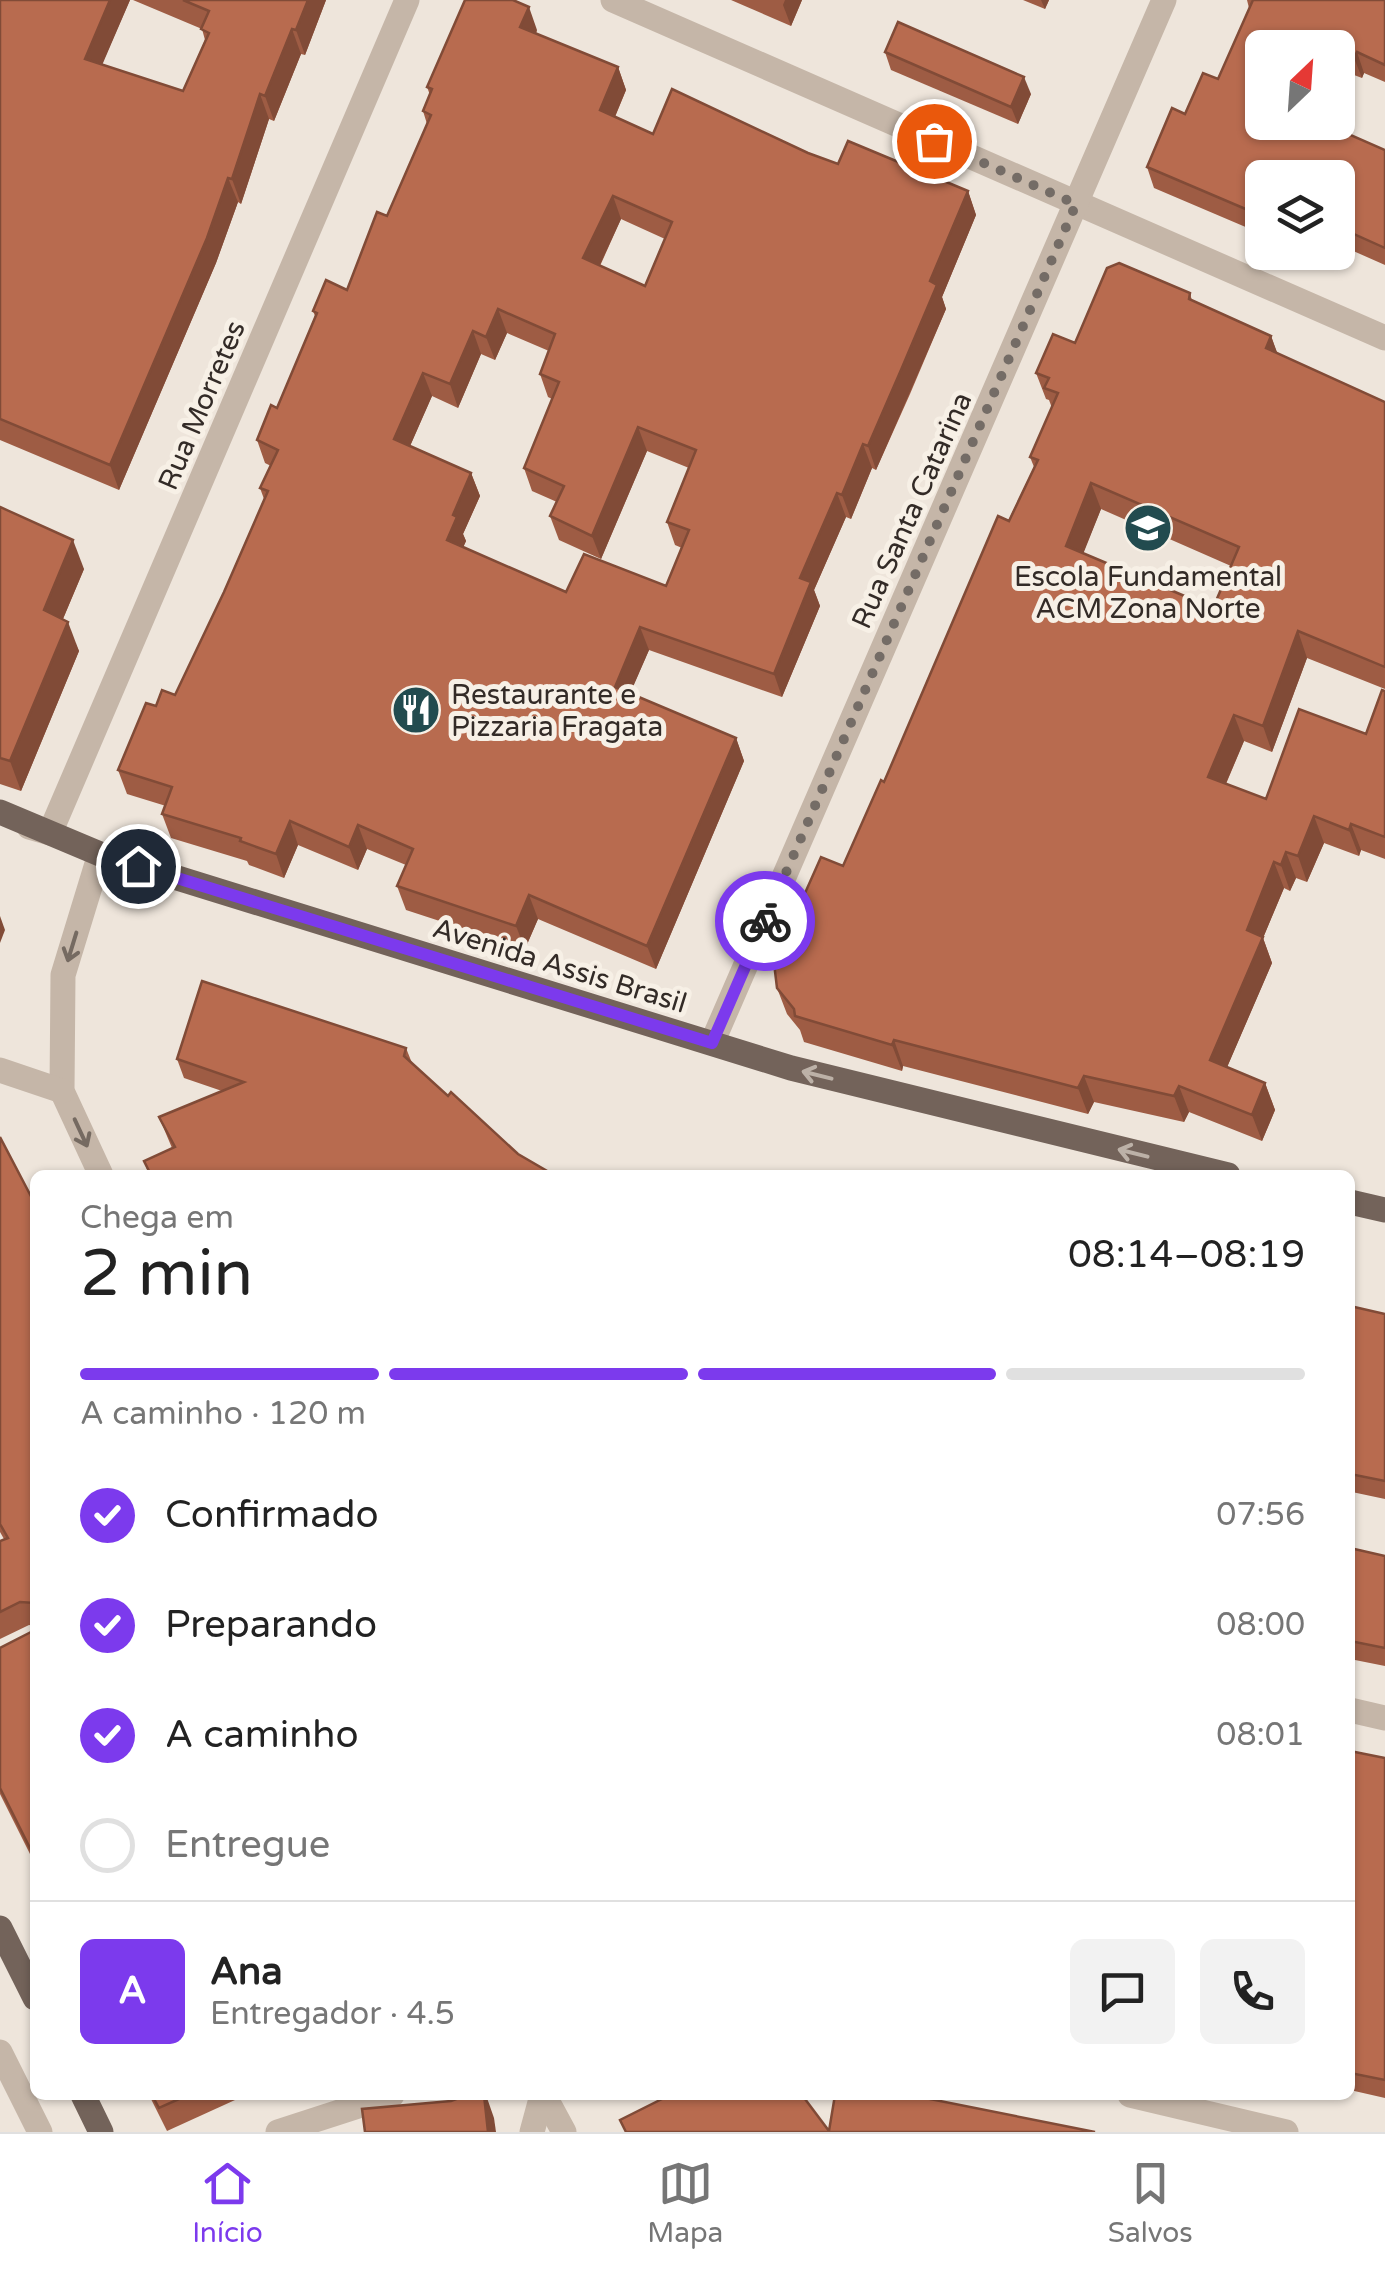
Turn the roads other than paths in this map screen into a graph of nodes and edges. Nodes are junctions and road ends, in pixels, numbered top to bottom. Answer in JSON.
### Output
{"nodes":[{"id":1,"x":407,"y":0,"type":"edge"},
{"id":2,"x":613,"y":0,"type":"edge"},
{"id":3,"x":1164,"y":0,"type":"edge"},
{"id":4,"x":1076,"y":204,"type":"junction"},
{"id":5,"x":1385,"y":338,"type":"edge"},
{"id":6,"x":0,"y":816,"type":"edge"},
{"id":7,"x":50,"y":833,"type":"junction"},
{"id":8,"x":100,"y":854,"type":"junction"},
{"id":9,"x":712,"y":1043,"type":"junction"},
{"id":10,"x":0,"y":1070,"type":"edge"},
{"id":11,"x":62,"y":1091,"type":"junction"},
{"id":12,"x":99,"y":1170,"type":"edge"},
{"id":13,"x":1208,"y":1170,"type":"edge"},
{"id":14,"x":1355,"y":1203,"type":"edge"},
{"id":15,"x":1385,"y":1210,"type":"edge"},
{"id":16,"x":1355,"y":1711,"type":"edge"},
{"id":17,"x":1385,"y":1718,"type":"edge"},
{"id":18,"x":0,"y":1928,"type":"edge"},
{"id":19,"x":30,"y":1988,"type":"edge"},
{"id":20,"x":0,"y":2052,"type":"edge"},
{"id":21,"x":85,"y":2100,"type":"edge"},
{"id":22,"x":385,"y":2100,"type":"edge"},
{"id":23,"x":542,"y":2100,"type":"edge"},
{"id":24,"x":546,"y":2100,"type":"edge"},
{"id":25,"x":1151,"y":2100,"type":"edge"},
{"id":26,"x":358,"y":2119,"type":"edge"},
{"id":27,"x":40,"y":2132,"type":"edge"},
{"id":28,"x":101,"y":2132,"type":"edge"},
{"id":29,"x":278,"y":2132,"type":"edge"},
{"id":30,"x":532,"y":2132,"type":"edge"},
{"id":31,"x":564,"y":2132,"type":"edge"},
{"id":32,"x":1286,"y":2132,"type":"edge"}],
"edges":[{"from":1,"to":7,"type":"street","name":"Rua Morretes"},
{"from":2,"to":4,"type":"street"},
{"from":3,"to":4,"type":"street","name":"Rua Santa Catarina"},
{"from":4,"to":5,"type":"street"},
{"from":4,"to":9,"type":"street","name":"Rua Santa Catarina"},
{"from":6,"to":7,"type":"main road","name":"Avenida Assis Brasil"},
{"from":7,"to":8,"type":"main road","name":"Avenida Assis Brasil"},
{"from":8,"to":9,"type":"main road","name":"Avenida Assis Brasil"},
{"from":8,"to":11,"type":"street","one_way":true},
{"from":13,"to":9,"type":"main road","name":"Avenida Assis Brasil","one_way":true},
{"from":10,"to":11,"type":"street"},
{"from":11,"to":12,"type":"street","one_way":true},
{"from":14,"to":15,"type":"main road"},
{"from":16,"to":17,"type":"street"},
{"from":18,"to":19,"type":"main road"},
{"from":20,"to":27,"type":"street"},
{"from":21,"to":28,"type":"main road"},
{"from":22,"to":26,"type":"street"},
{"from":23,"to":30,"type":"street"},
{"from":24,"to":31,"type":"street"},
{"from":25,"to":32,"type":"street"},
{"from":26,"to":29,"type":"street"}]}
